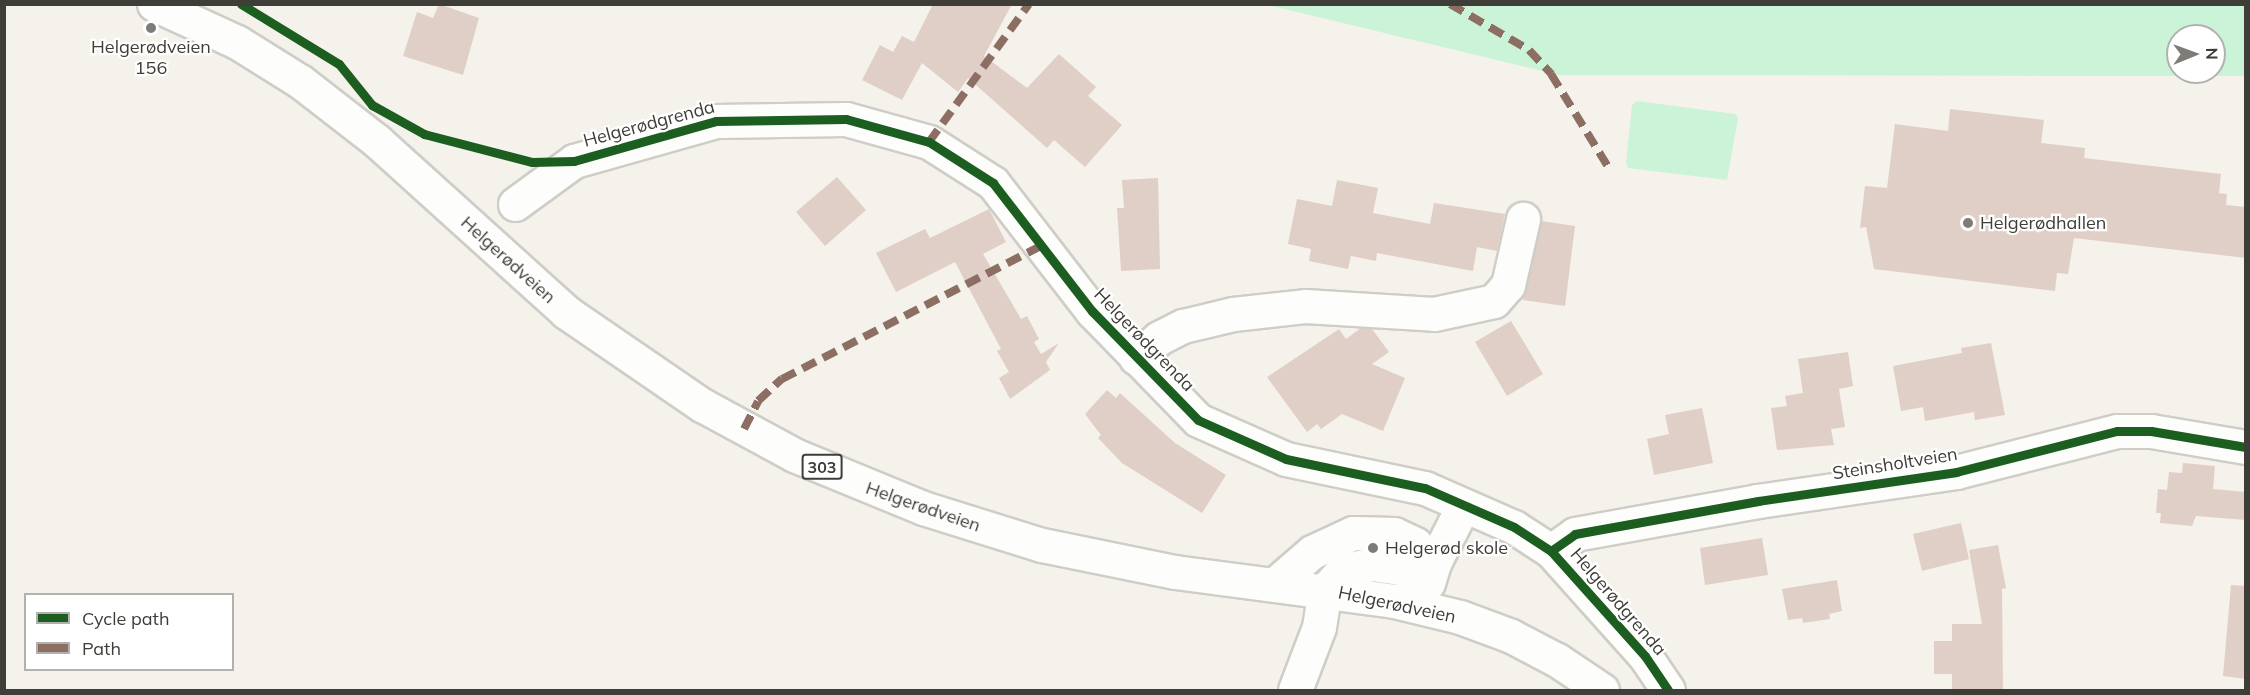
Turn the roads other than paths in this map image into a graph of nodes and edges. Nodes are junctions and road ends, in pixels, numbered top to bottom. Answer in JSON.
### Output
{"nodes":[{"id":1,"x":154,"y":4,"type":"edge"},
{"id":2,"x":514,"y":204,"type":"dead end"},
{"id":3,"x":1523,"y":219,"type":"dead end"},
{"id":4,"x":1136,"y":358,"type":"junction"},
{"id":5,"x":2246,"y":447,"type":"edge"},
{"id":6,"x":1463,"y":506,"type":"junction"},
{"id":7,"x":1551,"y":550,"type":"junction"},
{"id":8,"x":1428,"y":583,"type":"junction"},
{"id":9,"x":1275,"y":584,"type":"junction"},
{"id":10,"x":1324,"y":591,"type":"junction"},
{"id":11,"x":1295,"y":690,"type":"edge"},
{"id":12,"x":1602,"y":690,"type":"edge"},
{"id":13,"x":1668,"y":690,"type":"edge"}],
"edges":[{"from":1,"to":9,"type":"street","name":"Helgerødveien","number":"303"},
{"from":2,"to":4,"type":"street","name":"Helgerødgrenda"},
{"from":3,"to":4,"type":"street","name":"Helgerødgrenda"},
{"from":4,"to":6,"type":"street","name":"Helgerødgrenda"},
{"from":5,"to":7,"type":"street","name":"Steinsholtveien"},
{"from":6,"to":7,"type":"street","name":"Helgerødgrenda"},
{"from":6,"to":8,"type":"street"},
{"from":7,"to":13,"type":"street","name":"Helgerødgrenda"},
{"from":8,"to":9,"type":"street"},
{"from":8,"to":10,"type":"street","name":"Helgerødveien","number":"303"},
{"from":8,"to":12,"type":"street","name":"Helgerødveien","number":"303"},
{"from":9,"to":10,"type":"street","name":"Helgerødveien","number":"303"},
{"from":10,"to":11,"type":"street"}]}
